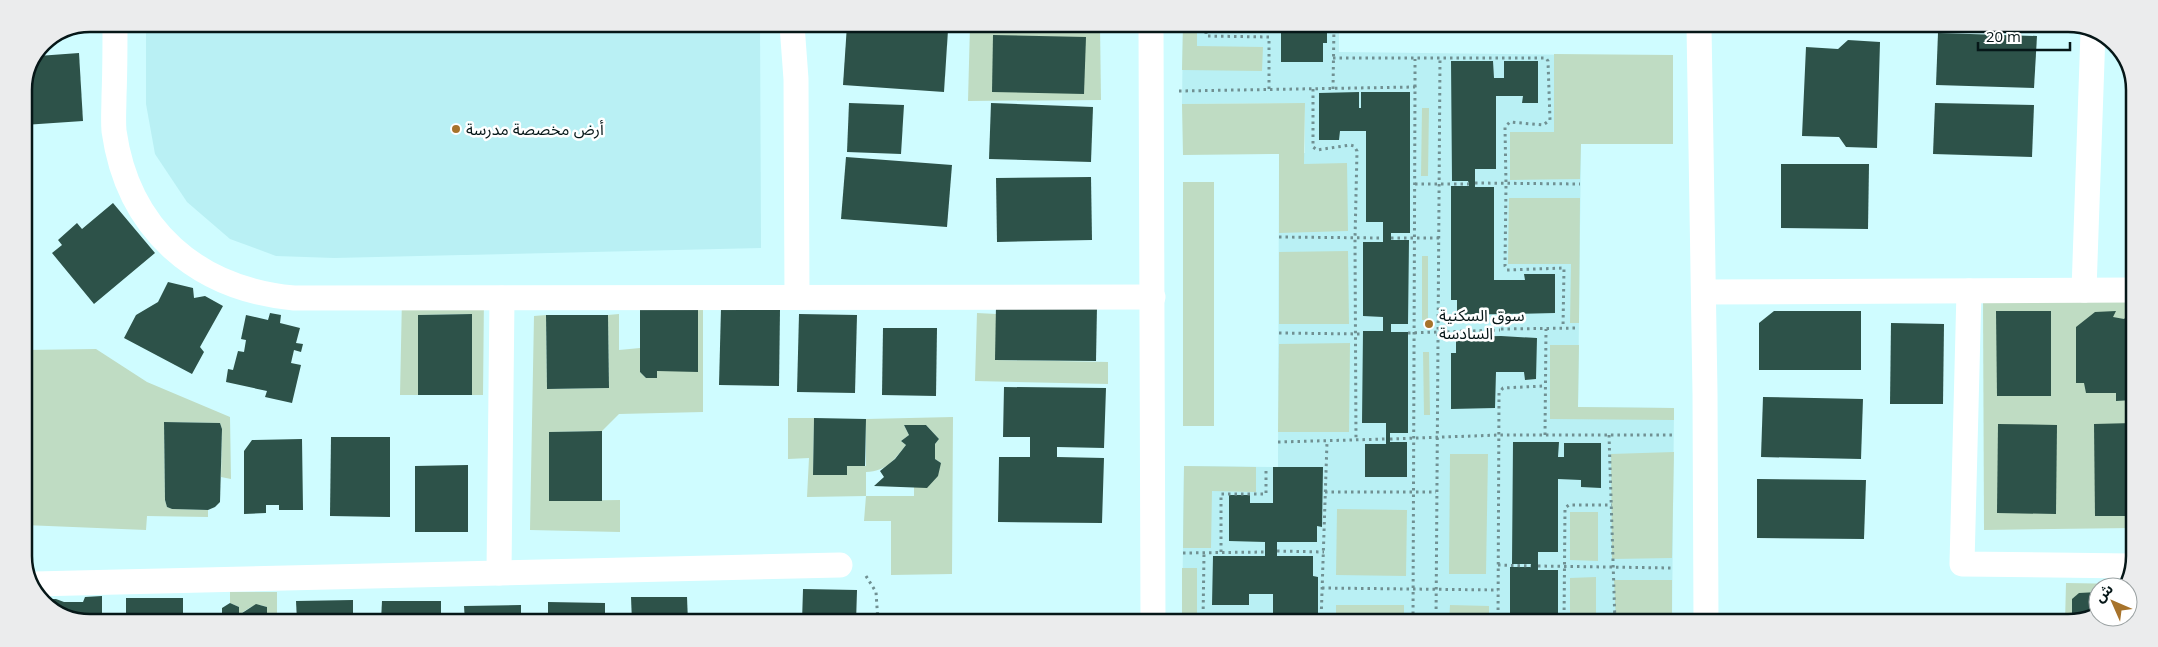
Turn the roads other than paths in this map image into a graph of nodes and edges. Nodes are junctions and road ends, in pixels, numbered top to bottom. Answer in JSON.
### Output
{"nodes":[{"id":1,"x":116,"y":32,"type":"edge"},
{"id":2,"x":793,"y":32,"type":"edge"},
{"id":3,"x":1151,"y":32,"type":"edge"},
{"id":4,"x":1699,"y":32,"type":"edge"},
{"id":5,"x":2094,"y":39,"type":"edge"},
{"id":6,"x":2084,"y":290,"type":"junction"},
{"id":7,"x":2125,"y":290,"type":"edge"},
{"id":8,"x":1970,"y":291,"type":"junction"},
{"id":9,"x":1704,"y":292,"type":"junction"},
{"id":10,"x":797,"y":297,"type":"junction"},
{"id":11,"x":1153,"y":297,"type":"junction"},
{"id":12,"x":502,"y":298,"type":"junction"},
{"id":13,"x":840,"y":565,"type":"road end"},
{"id":14,"x":2125,"y":566,"type":"edge"},
{"id":15,"x":498,"y":573,"type":"junction"},
{"id":16,"x":39,"y":584,"type":"edge"},
{"id":17,"x":1153,"y":614,"type":"edge"},
{"id":18,"x":1706,"y":614,"type":"edge"}],
"edges":[{"from":1,"to":12,"type":"street"},
{"from":2,"to":10,"type":"street"},
{"from":3,"to":11,"type":"street"},
{"from":4,"to":9,"type":"street"},
{"from":5,"to":6,"type":"street"},
{"from":6,"to":7,"type":"street"},
{"from":6,"to":8,"type":"street"},
{"from":8,"to":9,"type":"street"},
{"from":8,"to":14,"type":"street"},
{"from":9,"to":18,"type":"street"},
{"from":10,"to":11,"type":"street"},
{"from":10,"to":12,"type":"street"},
{"from":11,"to":17,"type":"street"},
{"from":12,"to":15,"type":"street"},
{"from":13,"to":15,"type":"street"},
{"from":15,"to":16,"type":"street"}]}
